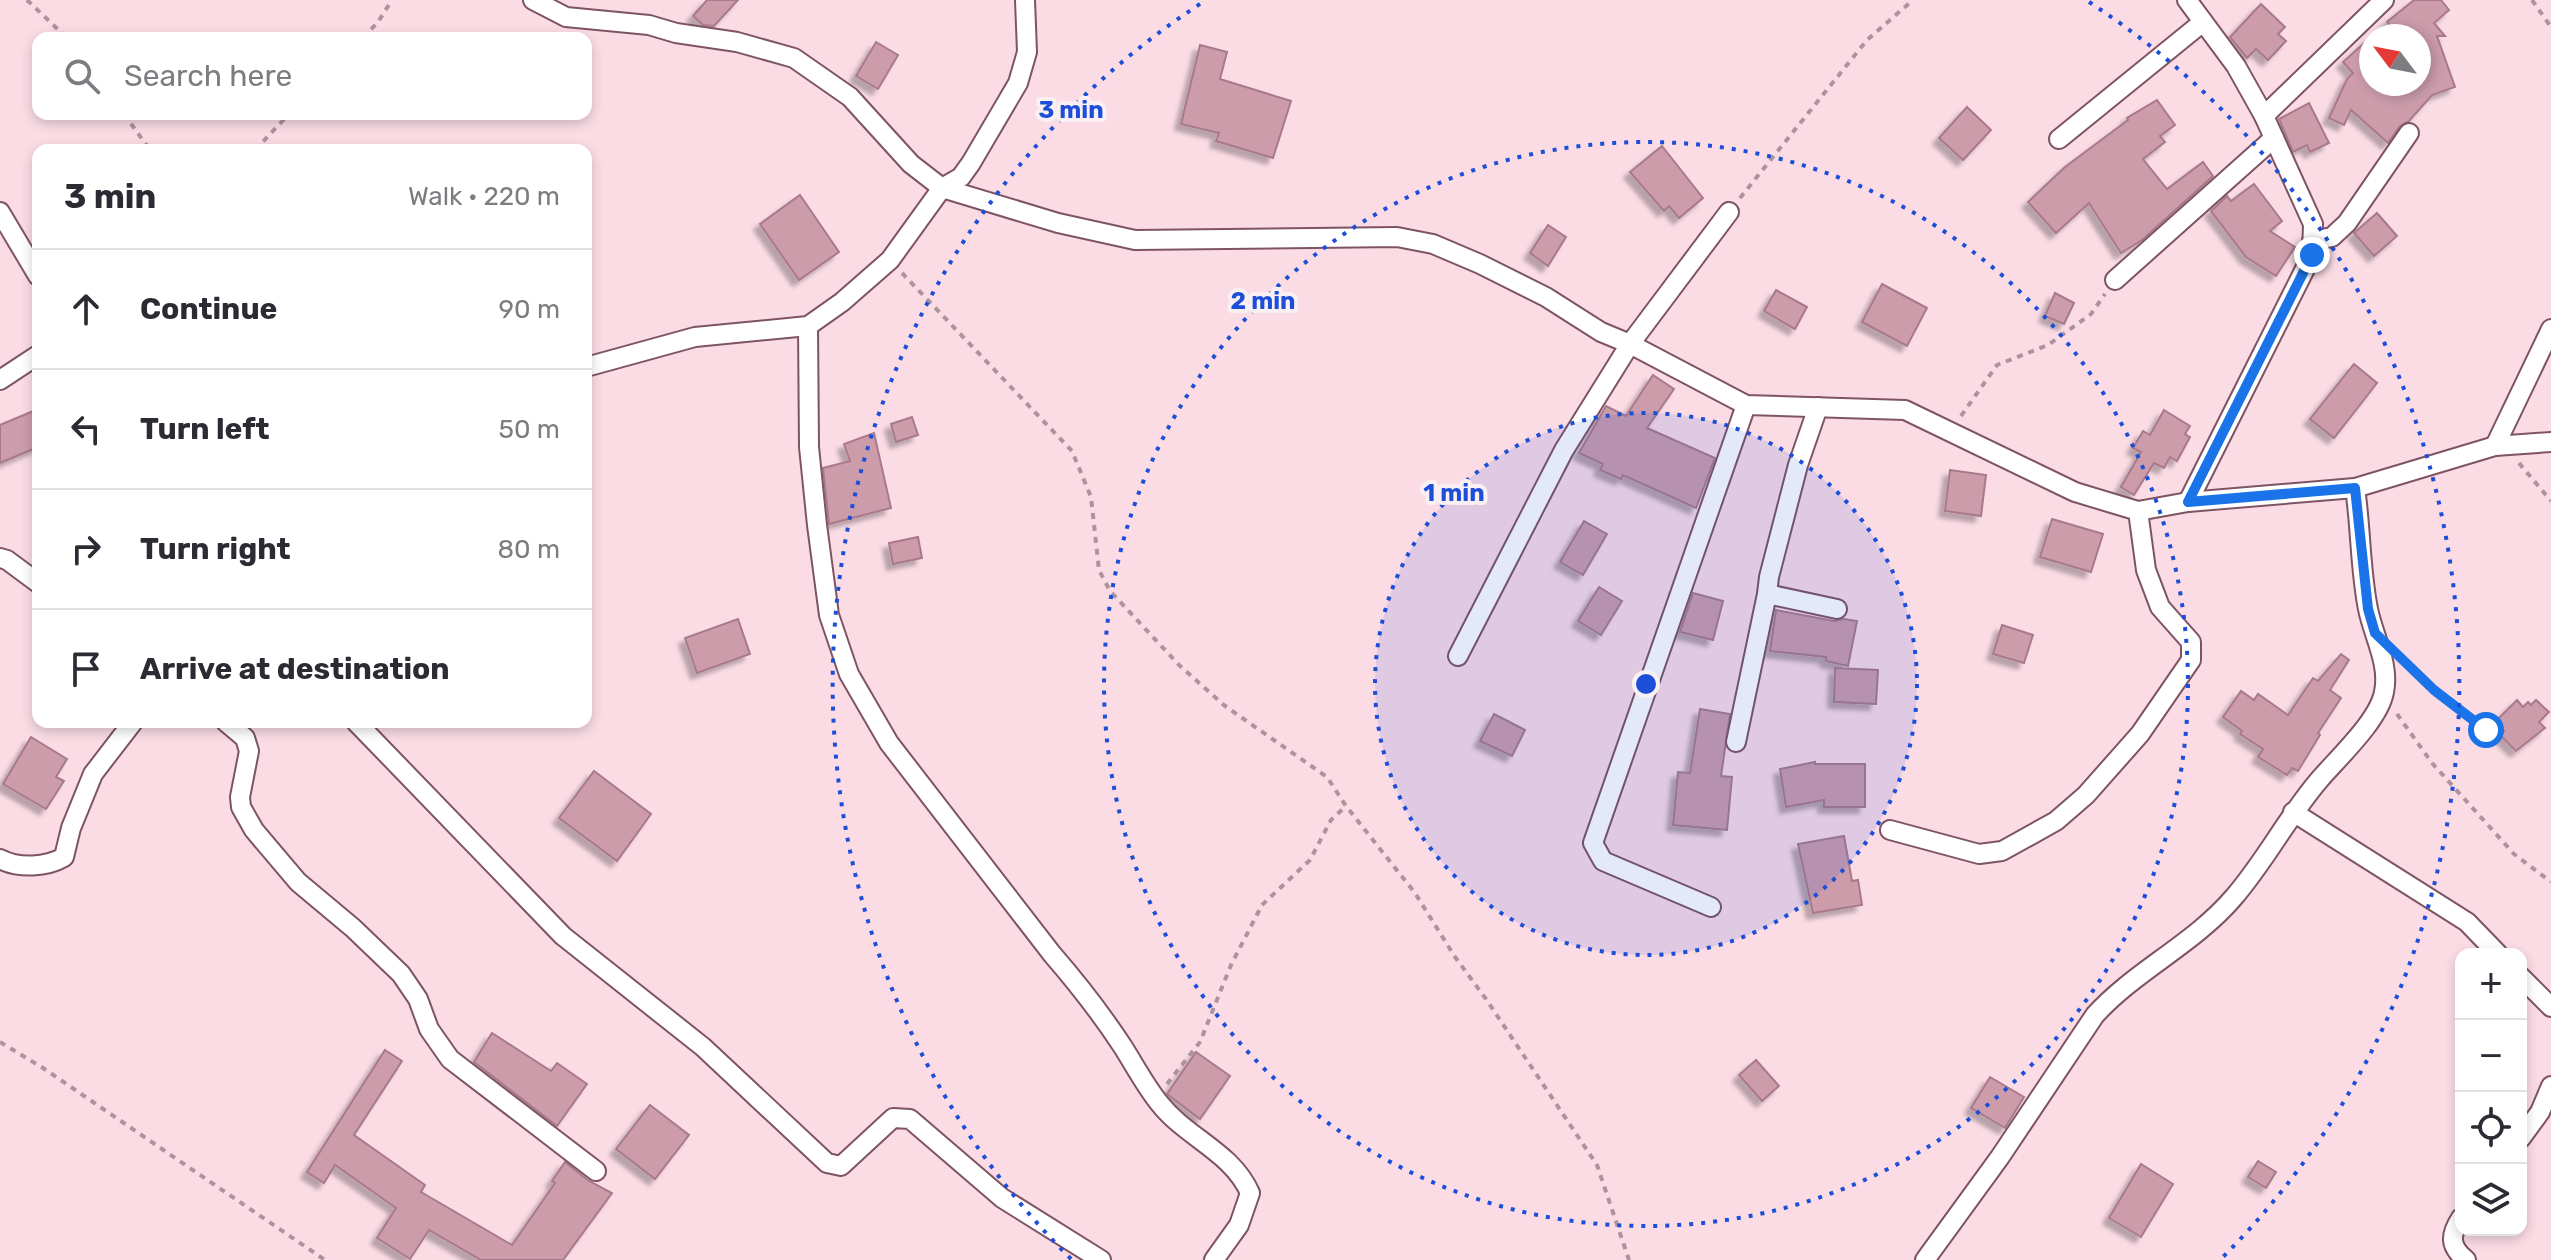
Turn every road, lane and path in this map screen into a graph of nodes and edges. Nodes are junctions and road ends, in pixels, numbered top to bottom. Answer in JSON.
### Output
{"nodes":[{"id":1,"x":27,"y":0,"type":"edge"},
{"id":2,"x":392,"y":0,"type":"edge"},
{"id":3,"x":533,"y":0,"type":"edge"},
{"id":4,"x":1025,"y":0,"type":"edge"},
{"id":5,"x":1913,"y":0,"type":"edge"},
{"id":6,"x":2187,"y":0,"type":"edge"},
{"id":7,"x":2384,"y":0,"type":"edge"},
{"id":8,"x":2532,"y":0,"type":"edge"},
{"id":9,"x":2203,"y":22,"type":"junction"},
{"id":10,"x":2551,"y":27,"type":"edge"},
{"id":11,"x":61,"y":32,"type":"edge"},
{"id":12,"x":369,"y":32,"type":"edge"},
{"id":13,"x":2264,"y":116,"type":"junction"},
{"id":14,"x":128,"y":120,"type":"edge"},
{"id":15,"x":283,"y":120,"type":"edge"},
{"id":16,"x":2409,"y":133,"type":"dead end"},
{"id":17,"x":2274,"y":138,"type":"junction"},
{"id":18,"x":2059,"y":139,"type":"dead end"},
{"id":19,"x":146,"y":144,"type":"edge"},
{"id":20,"x":261,"y":144,"type":"edge"},
{"id":21,"x":942,"y":188,"type":"junction"},
{"id":22,"x":0,"y":212,"type":"edge"},
{"id":23,"x":1729,"y":212,"type":"joint"},
{"id":24,"x":2312,"y":241,"type":"junction"},
{"id":25,"x":890,"y":260,"type":"junction"},
{"id":26,"x":32,"y":266,"type":"edge"},
{"id":27,"x":2115,"y":280,"type":"joint"},
{"id":28,"x":808,"y":326,"type":"junction"},
{"id":29,"x":2551,"y":329,"type":"edge"},
{"id":30,"x":1630,"y":344,"type":"junction"},
{"id":31,"x":32,"y":359,"type":"edge"},
{"id":32,"x":592,"y":365,"type":"edge"},
{"id":33,"x":0,"y":380,"type":"edge"},
{"id":34,"x":1746,"y":405,"type":"junction"},
{"id":35,"x":1818,"y":407,"type":"junction"},
{"id":36,"x":1950,"y":431,"type":"junction"},
{"id":37,"x":2551,"y":442,"type":"edge"},
{"id":38,"x":2495,"y":446,"type":"junction"},
{"id":39,"x":2355,"y":488,"type":"junction"},
{"id":40,"x":2551,"y":501,"type":"edge"},
{"id":41,"x":2188,"y":502,"type":"junction"},
{"id":42,"x":2138,"y":511,"type":"junction"},
{"id":43,"x":0,"y":558,"type":"edge"},
{"id":44,"x":32,"y":579,"type":"edge"},
{"id":45,"x":1767,"y":594,"type":"junction"},
{"id":46,"x":1837,"y":609,"type":"dead end"},
{"id":47,"x":1458,"y":656,"type":"dead end"},
{"id":48,"x":2404,"y":662,"type":"dead end"},
{"id":49,"x":2384,"y":693,"type":"junction"},
{"id":50,"x":128,"y":728,"type":"edge"},
{"id":51,"x":233,"y":728,"type":"edge"},
{"id":52,"x":362,"y":728,"type":"edge"},
{"id":53,"x":2486,"y":730,"type":"dead end"},
{"id":54,"x":1736,"y":742,"type":"dead end"},
{"id":55,"x":1346,"y":806,"type":"junction"},
{"id":56,"x":2293,"y":812,"type":"junction"},
{"id":57,"x":1890,"y":830,"type":"dead end"},
{"id":58,"x":0,"y":859,"type":"edge"},
{"id":59,"x":2551,"y":882,"type":"edge"},
{"id":60,"x":1711,"y":907,"type":"dead end"},
{"id":61,"x":2492,"y":948,"type":"edge"},
{"id":62,"x":2527,"y":983,"type":"edge"},
{"id":63,"x":2551,"y":1007,"type":"edge"},
{"id":64,"x":0,"y":1042,"type":"edge"},
{"id":65,"x":2551,"y":1086,"type":"edge"},
{"id":66,"x":1155,"y":1098,"type":"junction"},
{"id":67,"x":2527,"y":1130,"type":"edge"},
{"id":68,"x":596,"y":1171,"type":"dead end"},
{"id":69,"x":2455,"y":1228,"type":"edge"},
{"id":70,"x":325,"y":1260,"type":"edge"},
{"id":71,"x":1101,"y":1260,"type":"edge"},
{"id":72,"x":1214,"y":1260,"type":"edge"},
{"id":73,"x":1629,"y":1260,"type":"edge"},
{"id":74,"x":1925,"y":1260,"type":"edge"},
{"id":75,"x":2466,"y":1260,"type":"edge"}],
"edges":[{"from":1,"to":11,"type":"path"},
{"from":2,"to":12,"type":"path"},
{"from":3,"to":21,"type":"street"},
{"from":4,"to":21,"type":"street"},
{"from":5,"to":23,"type":"path"},
{"from":6,"to":9,"type":"street"},
{"from":7,"to":13,"type":"street"},
{"from":8,"to":10,"type":"path"},
{"from":9,"to":13,"type":"street"},
{"from":9,"to":18,"type":"street"},
{"from":13,"to":17,"type":"street"},
{"from":14,"to":19,"type":"path"},
{"from":15,"to":20,"type":"path"},
{"from":16,"to":24,"type":"street"},
{"from":17,"to":24,"type":"street"},
{"from":17,"to":27,"type":"street"},
{"from":21,"to":25,"type":"street"},
{"from":21,"to":30,"type":"street"},
{"from":22,"to":26,"type":"street"},
{"from":23,"to":30,"type":"street"},
{"from":24,"to":41,"type":"street"},
{"from":25,"to":28,"type":"street"},
{"from":25,"to":55,"type":"path"},
{"from":27,"to":36,"type":"path"},
{"from":28,"to":32,"type":"street"},
{"from":28,"to":66,"type":"street"},
{"from":29,"to":38,"type":"street"},
{"from":30,"to":34,"type":"street"},
{"from":30,"to":47,"type":"street"},
{"from":31,"to":33,"type":"street"},
{"from":34,"to":35,"type":"street"},
{"from":34,"to":60,"type":"street"},
{"from":35,"to":36,"type":"street"},
{"from":35,"to":45,"type":"street"},
{"from":36,"to":42,"type":"street"},
{"from":37,"to":38,"type":"street"},
{"from":38,"to":39,"type":"street"},
{"from":38,"to":40,"type":"path"},
{"from":39,"to":41,"type":"street"},
{"from":39,"to":49,"type":"street"},
{"from":41,"to":42,"type":"street"},
{"from":42,"to":57,"type":"street"},
{"from":43,"to":44,"type":"street"},
{"from":45,"to":46,"type":"street"},
{"from":45,"to":54,"type":"street"},
{"from":48,"to":53,"type":"path"},
{"from":49,"to":56,"type":"street"},
{"from":49,"to":59,"type":"path"},
{"from":50,"to":58,"type":"street"},
{"from":51,"to":68,"type":"street"},
{"from":52,"to":71,"type":"street"},
{"from":55,"to":66,"type":"path"},
{"from":55,"to":73,"type":"path"},
{"from":56,"to":61,"type":"street"},
{"from":56,"to":74,"type":"street"},
{"from":62,"to":63,"type":"street"},
{"from":64,"to":70,"type":"path"},
{"from":65,"to":67,"type":"street"},
{"from":66,"to":72,"type":"street"},
{"from":69,"to":75,"type":"street"}]}
